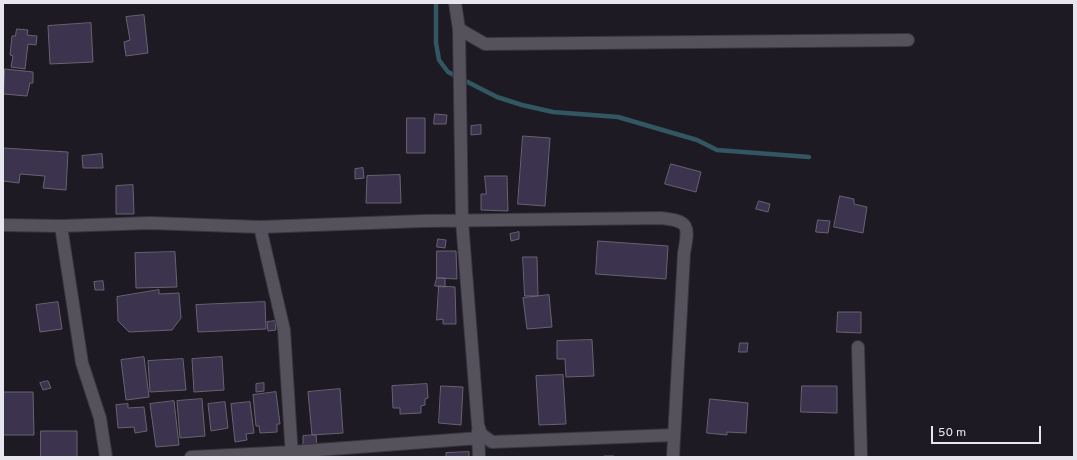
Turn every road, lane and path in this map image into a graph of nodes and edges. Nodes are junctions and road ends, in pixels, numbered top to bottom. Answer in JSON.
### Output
{"nodes":[{"id":1,"x":455,"y":3,"type":"edge"},
{"id":2,"x":459,"y":29,"type":"junction"},
{"id":3,"x":908,"y":40,"type":"dead end"},
{"id":4,"x":462,"y":221,"type":"junction"},
{"id":5,"x":3,"y":224,"type":"edge"},
{"id":6,"x":61,"y":226,"type":"junction"},
{"id":7,"x":260,"y":227,"type":"junction"},
{"id":8,"x":858,"y":346,"type":"dead end"},
{"id":9,"x":478,"y":425,"type":"junction"},
{"id":10,"x":674,"y":435,"type":"junction"},
{"id":11,"x":479,"y":438,"type":"junction"},
{"id":12,"x":292,"y":454,"type":"edge"},
{"id":13,"x":106,"y":457,"type":"edge"},
{"id":14,"x":191,"y":457,"type":"edge"},
{"id":15,"x":479,"y":457,"type":"edge"},
{"id":16,"x":673,"y":457,"type":"edge"},
{"id":17,"x":861,"y":457,"type":"edge"}],
"edges":[{"from":1,"to":2,"type":"street"},
{"from":2,"to":3,"type":"street"},
{"from":2,"to":4,"type":"street"},
{"from":4,"to":7,"type":"street"},
{"from":4,"to":9,"type":"street"},
{"from":4,"to":10,"type":"street"},
{"from":5,"to":6,"type":"street"},
{"from":6,"to":7,"type":"street"},
{"from":6,"to":13,"type":"street"},
{"from":7,"to":12,"type":"street"},
{"from":8,"to":17,"type":"street"},
{"from":9,"to":10,"type":"street"},
{"from":9,"to":11,"type":"street"},
{"from":10,"to":16,"type":"street"},
{"from":11,"to":12,"type":"street"},
{"from":11,"to":15,"type":"street"},
{"from":12,"to":14,"type":"street"}]}
